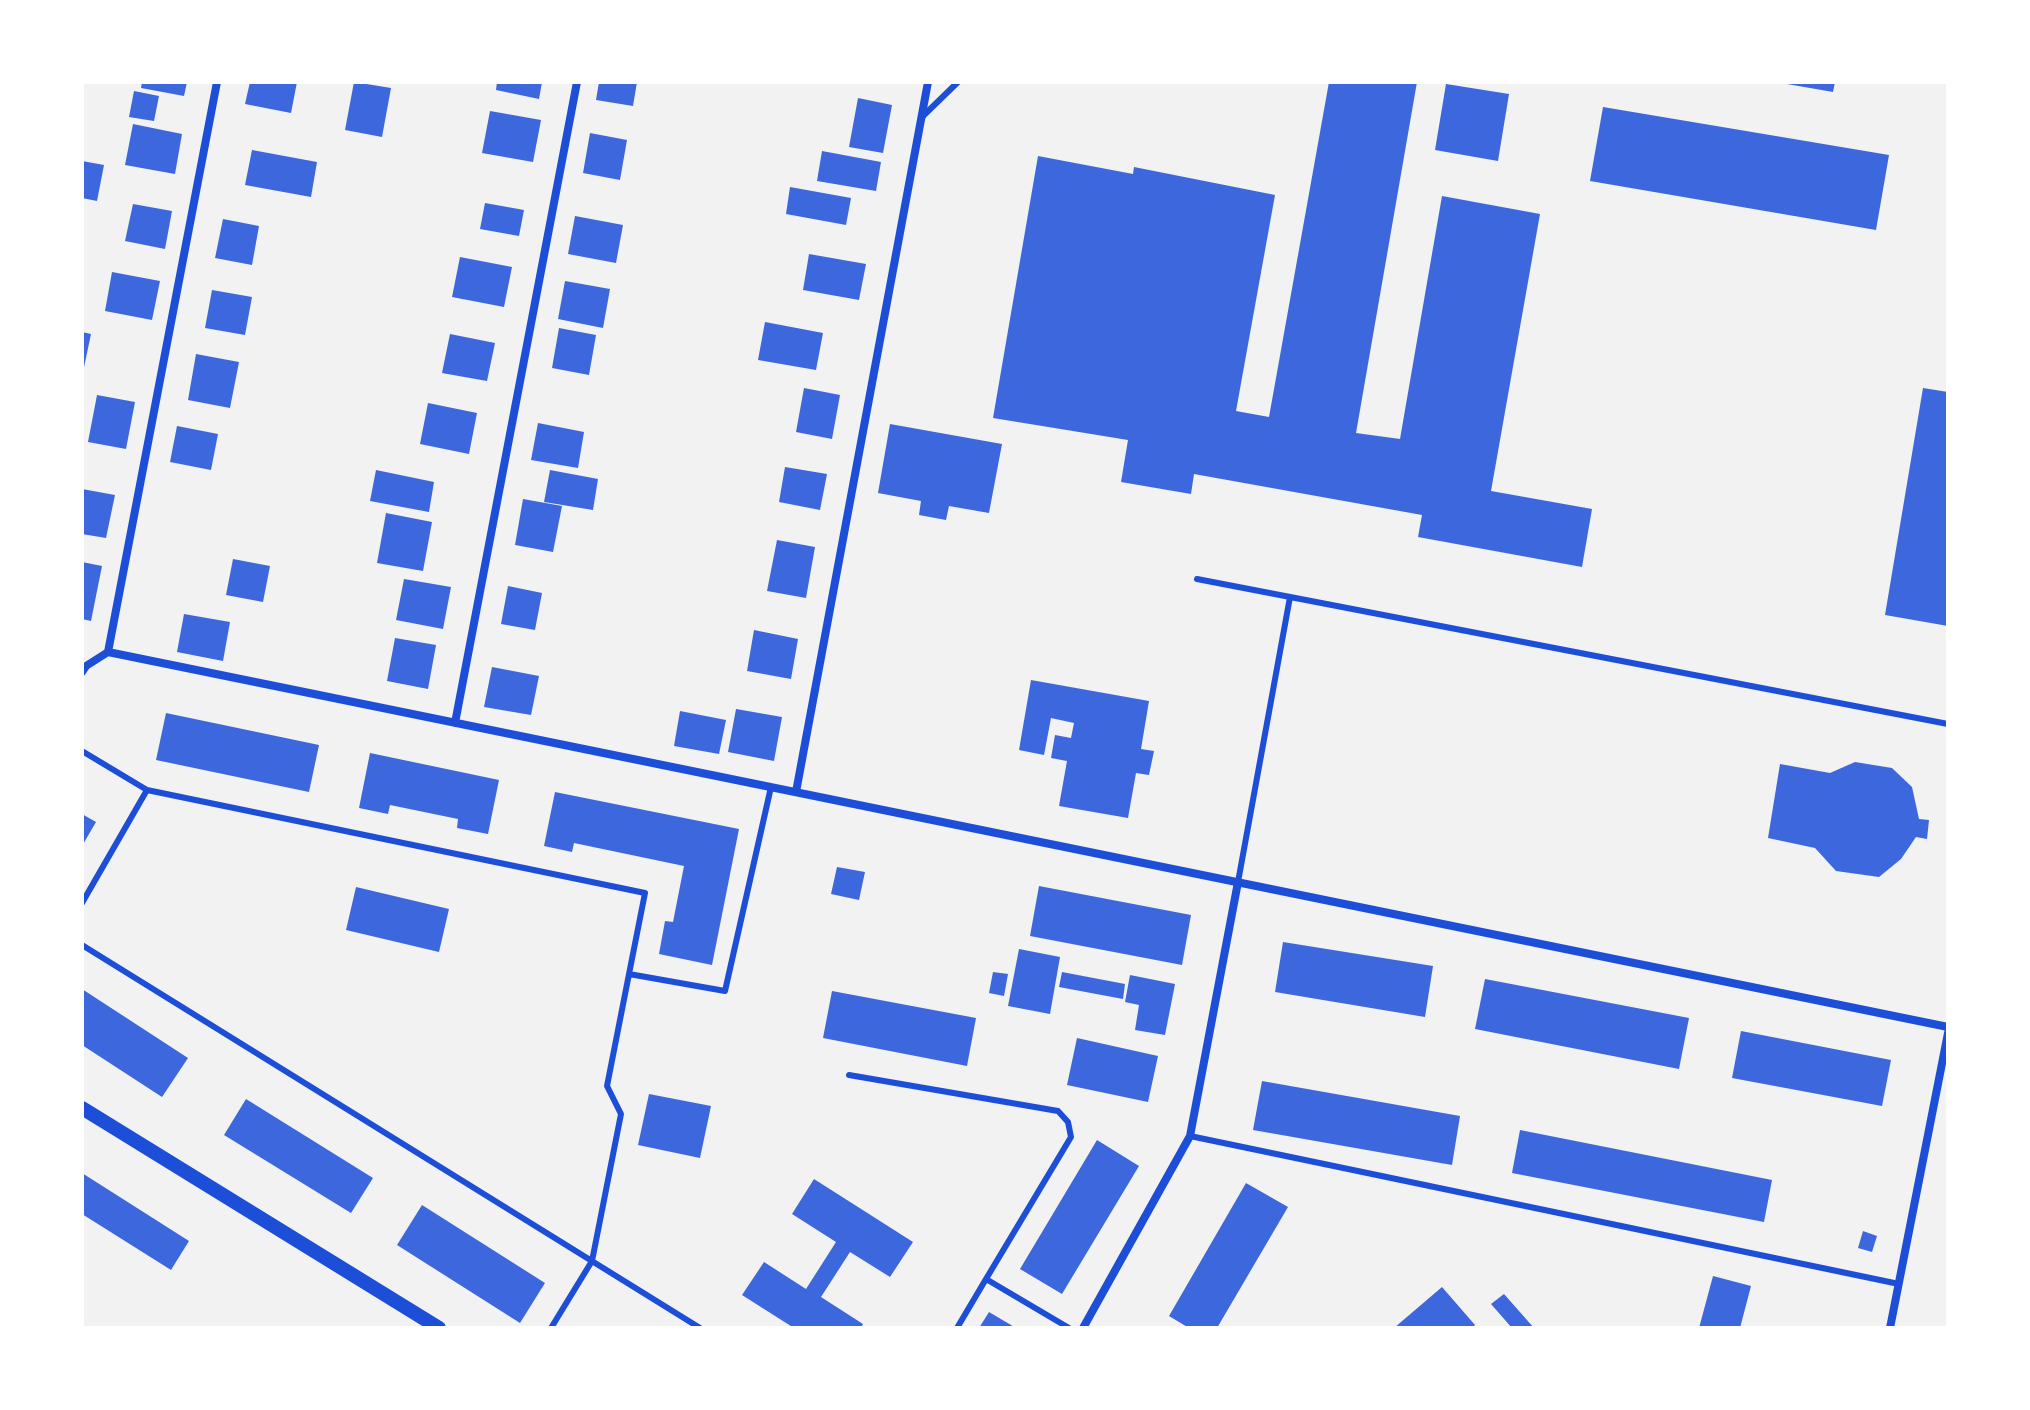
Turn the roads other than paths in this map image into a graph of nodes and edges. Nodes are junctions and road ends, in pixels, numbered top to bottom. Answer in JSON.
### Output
{"nodes":[{"id":1,"x":217,"y":82,"type":"edge"},
{"id":2,"x":577,"y":82,"type":"edge"},
{"id":3,"x":928,"y":82,"type":"edge"},
{"id":4,"x":958,"y":82,"type":"edge"},
{"id":5,"x":920,"y":120,"type":"junction"},
{"id":6,"x":1197,"y":579,"type":"dead end"},
{"id":7,"x":1290,"y":597,"type":"junction"},
{"id":8,"x":108,"y":652,"type":"junction"},
{"id":9,"x":83,"y":667,"type":"edge"},
{"id":10,"x":455,"y":723,"type":"junction"},
{"id":11,"x":1948,"y":724,"type":"edge"},
{"id":12,"x":82,"y":751,"type":"edge"},
{"id":13,"x":771,"y":787,"type":"junction"},
{"id":14,"x":147,"y":790,"type":"junction"},
{"id":15,"x":796,"y":792,"type":"junction"},
{"id":16,"x":1238,"y":882,"type":"junction"},
{"id":17,"x":82,"y":903,"type":"edge"},
{"id":18,"x":82,"y":945,"type":"edge"},
{"id":19,"x":629,"y":974,"type":"junction"},
{"id":20,"x":1948,"y":1030,"type":"edge"},
{"id":21,"x":849,"y":1075,"type":"dead end"},
{"id":22,"x":82,"y":1108,"type":"edge"},
{"id":23,"x":1190,"y":1136,"type":"junction"},
{"id":24,"x":592,"y":1261,"type":"junction"},
{"id":25,"x":986,"y":1279,"type":"junction"},
{"id":26,"x":1899,"y":1284,"type":"junction"},
{"id":27,"x":439,"y":1328,"type":"edge"},
{"id":28,"x":551,"y":1328,"type":"edge"},
{"id":29,"x":700,"y":1328,"type":"edge"},
{"id":30,"x":957,"y":1328,"type":"edge"},
{"id":31,"x":1069,"y":1328,"type":"edge"},
{"id":32,"x":1083,"y":1328,"type":"edge"},
{"id":33,"x":1890,"y":1328,"type":"edge"}],
"edges":[{"from":1,"to":8,"type":"street"},
{"from":2,"to":10,"type":"street"},
{"from":3,"to":5,"type":"street"},
{"from":4,"to":5,"type":"lane"},
{"from":5,"to":15,"type":"street"},
{"from":6,"to":7,"type":"lane"},
{"from":7,"to":11,"type":"lane"},
{"from":7,"to":16,"type":"lane"},
{"from":8,"to":9,"type":"street"},
{"from":8,"to":10,"type":"street"},
{"from":10,"to":13,"type":"street"},
{"from":12,"to":14,"type":"lane"},
{"from":13,"to":15,"type":"street"},
{"from":13,"to":19,"type":"lane"},
{"from":14,"to":17,"type":"lane"},
{"from":14,"to":19,"type":"lane"},
{"from":15,"to":16,"type":"street"},
{"from":16,"to":20,"type":"street"},
{"from":16,"to":23,"type":"street"},
{"from":18,"to":24,"type":"lane"},
{"from":19,"to":24,"type":"lane"},
{"from":20,"to":26,"type":"street"},
{"from":21,"to":25,"type":"lane"},
{"from":22,"to":27,"type":"street"},
{"from":23,"to":26,"type":"lane"},
{"from":23,"to":32,"type":"street"},
{"from":24,"to":28,"type":"lane"},
{"from":24,"to":29,"type":"lane"},
{"from":25,"to":30,"type":"lane"},
{"from":25,"to":31,"type":"lane"},
{"from":26,"to":33,"type":"street"}]}
